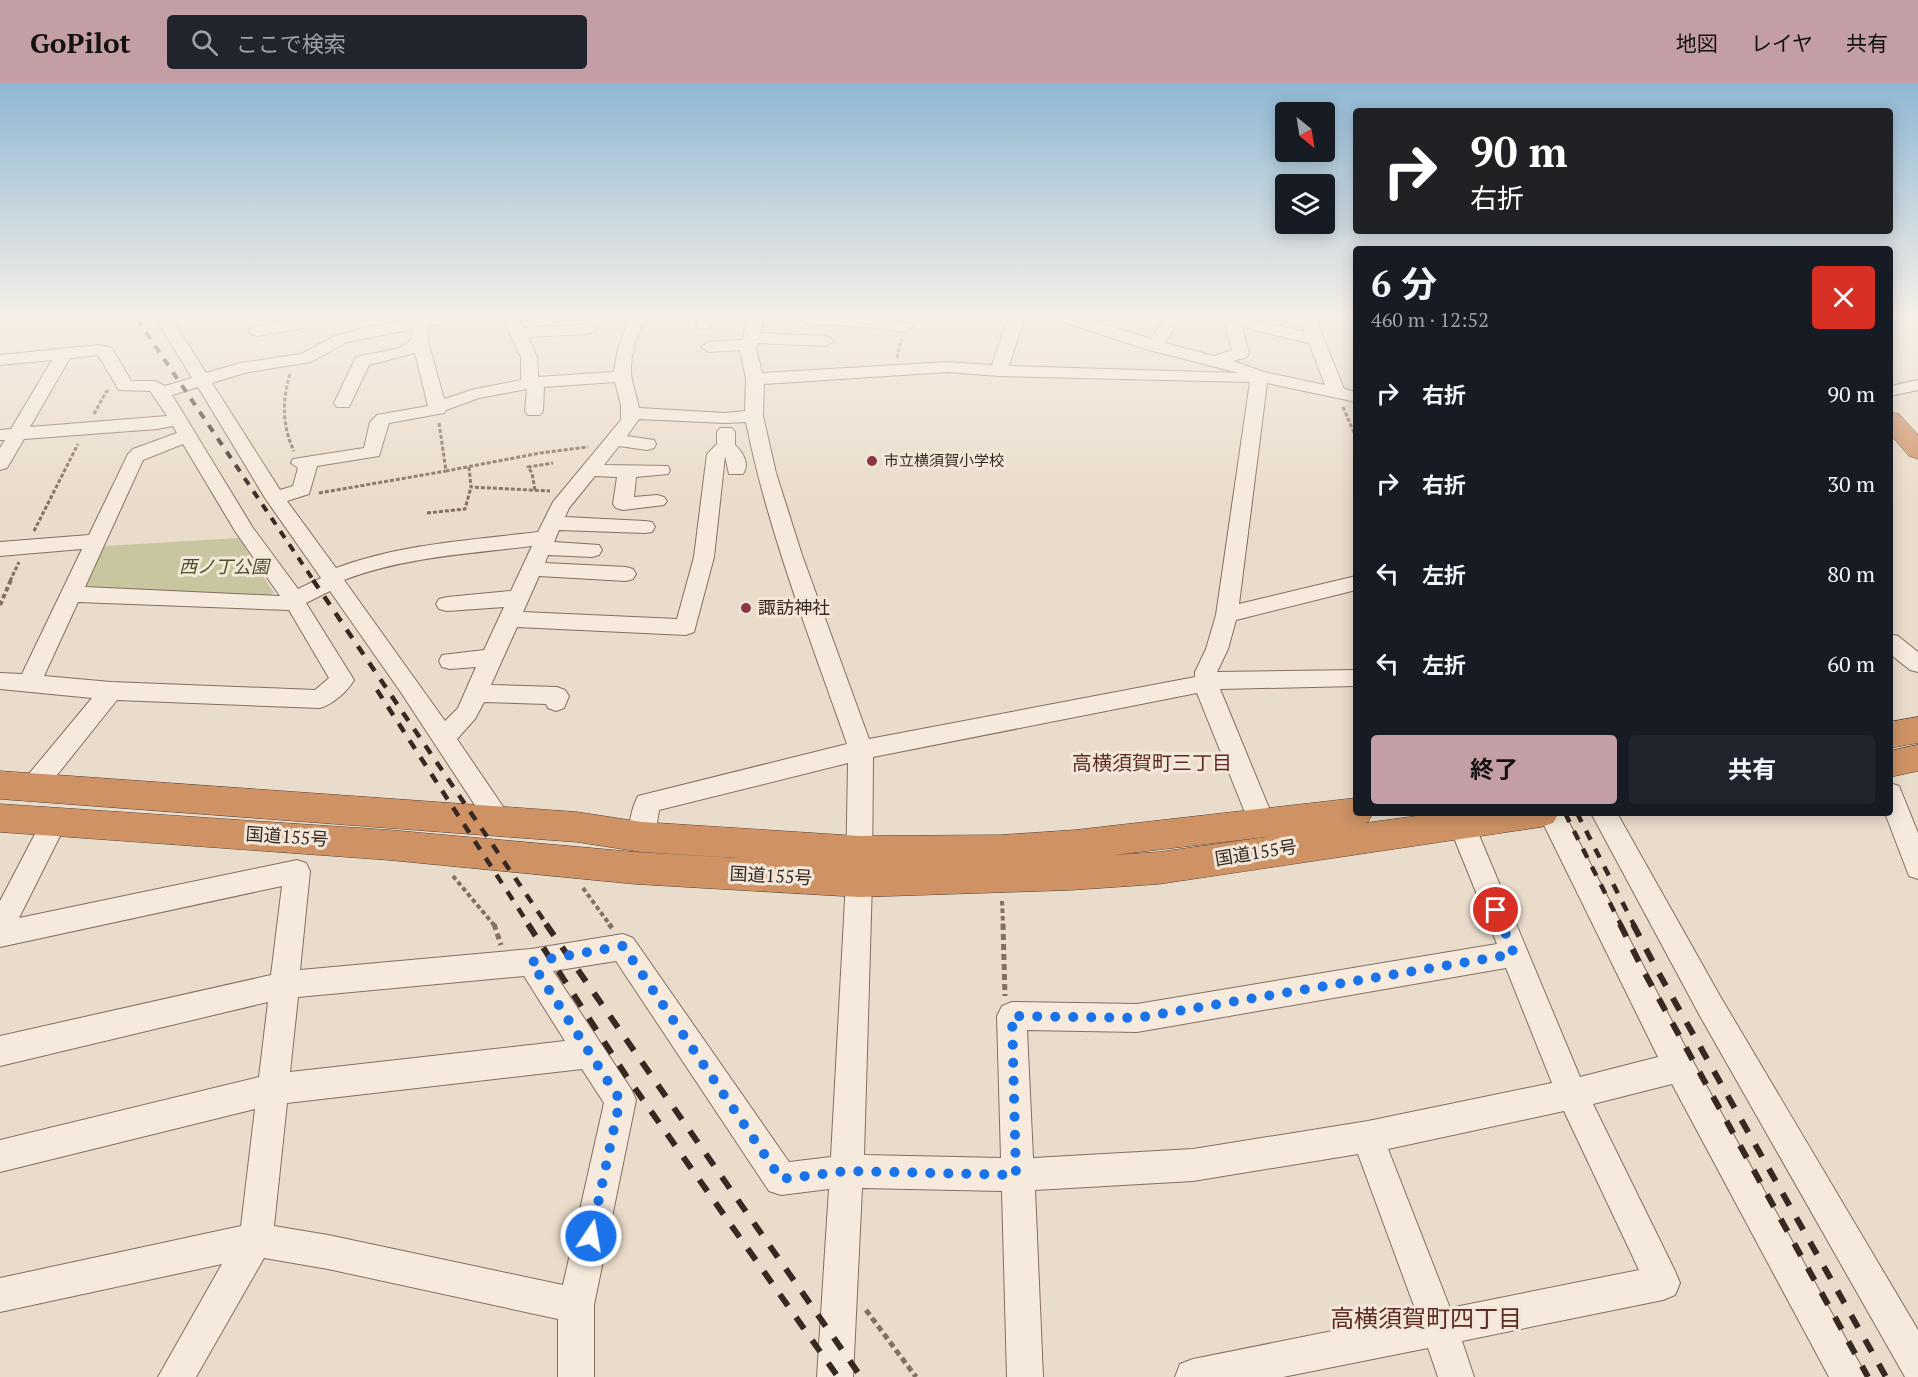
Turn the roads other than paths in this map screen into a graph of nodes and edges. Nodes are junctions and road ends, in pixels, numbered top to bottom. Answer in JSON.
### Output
{"nodes":[{"id":1,"x":47,"y":379,"type":"edge"},
{"id":2,"x":121,"y":379,"type":"edge"},
{"id":3,"x":353,"y":379,"type":"edge"},
{"id":4,"x":430,"y":379,"type":"edge"},
{"id":5,"x":532,"y":379,"type":"edge"},
{"id":6,"x":580,"y":379,"type":"edge"},
{"id":7,"x":623,"y":379,"type":"edge"},
{"id":8,"x":755,"y":379,"type":"edge"},
{"id":9,"x":1259,"y":379,"type":"edge"},
{"id":10,"x":1274,"y":379,"type":"edge"},
{"id":11,"x":1332,"y":379,"type":"edge"},
{"id":12,"x":203,"y":380,"type":"joint"},
{"id":13,"x":533,"y":383,"type":"junction"},
{"id":14,"x":1918,"y":385,"type":"edge"},
{"id":15,"x":1893,"y":389,"type":"edge"},
{"id":16,"x":162,"y":393,"type":"junction"},
{"id":17,"x":1337,"y":393,"type":"junction"},
{"id":18,"x":478,"y":394,"type":"junction"},
{"id":19,"x":1353,"y":396,"type":"edge"},
{"id":20,"x":343,"y":403,"type":"dead end"},
{"id":21,"x":438,"y":409,"type":"road end"},
{"id":22,"x":534,"y":411,"type":"dead end"},
{"id":23,"x":632,"y":413,"type":"junction"},
{"id":24,"x":480,"y":416,"type":"dead end"},
{"id":25,"x":754,"y":416,"type":"junction"},
{"id":26,"x":725,"y":418,"type":"junction"},
{"id":27,"x":182,"y":427,"type":"junction"},
{"id":28,"x":9,"y":435,"type":"edge"},
{"id":29,"x":614,"y":442,"type":"junction"},
{"id":30,"x":647,"y":444,"type":"dead end"},
{"id":31,"x":726,"y":446,"type":"junction"},
{"id":32,"x":0,"y":464,"type":"edge"},
{"id":33,"x":592,"y":470,"type":"junction"},
{"id":34,"x":661,"y":470,"type":"dead end"},
{"id":35,"x":736,"y":470,"type":"dead end"},
{"id":36,"x":627,"y":472,"type":"junction"},
{"id":37,"x":276,"y":499,"type":"junction"},
{"id":38,"x":657,"y":501,"type":"dead end"},
{"id":39,"x":645,"y":527,"type":"dead end"},
{"id":40,"x":547,"y":536,"type":"junction"},
{"id":41,"x":95,"y":542,"type":"junction"},
{"id":42,"x":0,"y":549,"type":"edge"},
{"id":43,"x":592,"y":550,"type":"dead end"},
{"id":44,"x":532,"y":569,"type":"junction"},
{"id":45,"x":626,"y":574,"type":"dead end"},
{"id":46,"x":332,"y":579,"type":"junction"},
{"id":47,"x":1353,"y":585,"type":"edge"},
{"id":48,"x":71,"y":594,"type":"junction"},
{"id":49,"x":519,"y":598,"type":"junction"},
{"id":50,"x":294,"y":600,"type":"junction"},
{"id":51,"x":447,"y":604,"type":"dead end"},
{"id":52,"x":1227,"y":615,"type":"junction"},
{"id":53,"x":510,"y":619,"type":"junction"},
{"id":54,"x":1893,"y":644,"type":"edge"},
{"id":55,"x":492,"y":658,"type":"junction"},
{"id":56,"x":450,"y":662,"type":"dead end"},
{"id":57,"x":1918,"y":664,"type":"edge"},
{"id":58,"x":1353,"y":678,"type":"edge"},
{"id":59,"x":0,"y":681,"type":"edge"},
{"id":60,"x":29,"y":683,"type":"junction"},
{"id":61,"x":1207,"y":684,"type":"junction"},
{"id":62,"x":111,"y":691,"type":"junction"},
{"id":63,"x":477,"y":693,"type":"junction"},
{"id":64,"x":556,"y":702,"type":"dead end"},
{"id":65,"x":1918,"y":730,"type":"edge"},
{"id":66,"x":1893,"y":734,"type":"edge"},
{"id":67,"x":443,"y":739,"type":"junction"},
{"id":68,"x":861,"y":750,"type":"junction"},
{"id":69,"x":1918,"y":758,"type":"edge"},
{"id":70,"x":1893,"y":763,"type":"edge"},
{"id":71,"x":16,"y":787,"type":"edge"},
{"id":72,"x":1893,"y":801,"type":"edge"},
{"id":73,"x":1353,"y":812,"type":"edge"},
{"id":74,"x":1517,"y":816,"type":"edge"},
{"id":75,"x":1553,"y":816,"type":"edge"},
{"id":76,"x":1606,"y":816,"type":"edge"},
{"id":77,"x":0,"y":818,"type":"edge"},
{"id":78,"x":55,"y":820,"type":"junction"},
{"id":79,"x":499,"y":821,"type":"junction"},
{"id":80,"x":1461,"y":823,"type":"junction"},
{"id":81,"x":1263,"y":825,"type":"junction"},
{"id":82,"x":642,"y":837,"type":"junction"},
{"id":83,"x":859,"y":866,"type":"junction"},
{"id":84,"x":1918,"y":868,"type":"edge"},
{"id":85,"x":0,"y":930,"type":"edge"},
{"id":86,"x":0,"y":936,"type":"edge"},
{"id":87,"x":1514,"y":954,"type":"junction"},
{"id":88,"x":531,"y":962,"type":"junction"},
{"id":89,"x":285,"y":986,"type":"junction"},
{"id":90,"x":0,"y":1051,"type":"edge"},
{"id":91,"x":590,"y":1053,"type":"junction"},
{"id":92,"x":1679,"y":1067,"type":"junction"},
{"id":93,"x":272,"y":1089,"type":"junction"},
{"id":94,"x":1572,"y":1094,"type":"junction"},
{"id":95,"x":1368,"y":1137,"type":"junction"},
{"id":96,"x":0,"y":1156,"type":"edge"},
{"id":97,"x":847,"y":1171,"type":"junction"},
{"id":98,"x":1016,"y":1175,"type":"junction"},
{"id":99,"x":256,"y":1240,"type":"junction"},
{"id":100,"x":0,"y":1295,"type":"edge"},
{"id":101,"x":576,"y":1305,"type":"junction"},
{"id":102,"x":1440,"y":1328,"type":"junction"},
{"id":103,"x":1918,"y":1364,"type":"edge"},
{"id":104,"x":177,"y":1377,"type":"edge"},
{"id":105,"x":576,"y":1377,"type":"edge"},
{"id":106,"x":835,"y":1377,"type":"edge"},
{"id":107,"x":1025,"y":1377,"type":"edge"},
{"id":108,"x":1193,"y":1377,"type":"edge"},
{"id":109,"x":1456,"y":1377,"type":"edge"},
{"id":110,"x":1849,"y":1377,"type":"edge"}],
"edges":[{"from":1,"to":28,"type":"street"},
{"from":2,"to":16,"type":"street"},
{"from":3,"to":20,"type":"street"},
{"from":4,"to":18,"type":"street"},
{"from":5,"to":13,"type":"street"},
{"from":6,"to":13,"type":"street"},
{"from":7,"to":23,"type":"street"},
{"from":8,"to":25,"type":"street"},
{"from":9,"to":52,"type":"street"},
{"from":10,"to":17,"type":"street"},
{"from":11,"to":17,"type":"street"},
{"from":12,"to":16,"type":"street"},
{"from":12,"to":37,"type":"street"},
{"from":13,"to":18,"type":"street"},
{"from":13,"to":22,"type":"street"},
{"from":14,"to":15,"type":"street"},
{"from":16,"to":27,"type":"street"},
{"from":17,"to":19,"type":"street"},
{"from":18,"to":24,"type":"street"},
{"from":21,"to":37,"type":"street"},
{"from":23,"to":26,"type":"street"},
{"from":23,"to":29,"type":"street"},
{"from":25,"to":26,"type":"street"},
{"from":25,"to":68,"type":"street"},
{"from":26,"to":31,"type":"street"},
{"from":27,"to":28,"type":"street"},
{"from":27,"to":41,"type":"street"},
{"from":27,"to":50,"type":"street"},
{"from":28,"to":32,"type":"street"},
{"from":29,"to":30,"type":"street"},
{"from":29,"to":33,"type":"street"},
{"from":31,"to":35,"type":"street"},
{"from":31,"to":53,"type":"street"},
{"from":33,"to":36,"type":"street"},
{"from":33,"to":40,"type":"street"},
{"from":34,"to":36,"type":"street"},
{"from":36,"to":38,"type":"street"},
{"from":37,"to":46,"type":"street"},
{"from":39,"to":40,"type":"street"},
{"from":40,"to":43,"type":"street"},
{"from":40,"to":44,"type":"street"},
{"from":40,"to":46,"type":"street"},
{"from":41,"to":42,"type":"street"},
{"from":41,"to":48,"type":"street"},
{"from":44,"to":45,"type":"street"},
{"from":44,"to":49,"type":"street"},
{"from":46,"to":50,"type":"street"},
{"from":46,"to":67,"type":"street"},
{"from":47,"to":52,"type":"street"},
{"from":48,"to":50,"type":"street"},
{"from":48,"to":60,"type":"street"},
{"from":49,"to":51,"type":"street"},
{"from":49,"to":53,"type":"street"},
{"from":50,"to":62,"type":"street"},
{"from":52,"to":61,"type":"street"},
{"from":53,"to":55,"type":"street"},
{"from":54,"to":57,"type":"street"},
{"from":55,"to":56,"type":"street"},
{"from":55,"to":63,"type":"street"},
{"from":58,"to":61,"type":"street"},
{"from":59,"to":60,"type":"street"},
{"from":60,"to":62,"type":"street"},
{"from":61,"to":68,"type":"street"},
{"from":61,"to":81,"type":"street"},
{"from":62,"to":71,"type":"street"},
{"from":63,"to":64,"type":"street"},
{"from":63,"to":67,"type":"street"},
{"from":65,"to":66,"type":"highway"},
{"from":67,"to":79,"type":"street"},
{"from":68,"to":82,"type":"street"},
{"from":68,"to":83,"type":"street"},
{"from":69,"to":70,"type":"highway"},
{"from":71,"to":79,"type":"highway","name":"国道155号"},
{"from":72,"to":84,"type":"street"},
{"from":73,"to":81,"type":"highway","name":"国道155号"},
{"from":74,"to":80,"type":"highway","name":"国道155号"},
{"from":75,"to":92,"type":"street"},
{"from":76,"to":103,"type":"street"},
{"from":77,"to":78,"type":"highway","name":"国道155号"},
{"from":78,"to":83,"type":"highway","name":"国道155号"},
{"from":78,"to":85,"type":"street"},
{"from":79,"to":82,"type":"highway","name":"国道155号"},
{"from":80,"to":83,"type":"highway","name":"国道155号"},
{"from":80,"to":87,"type":"street"},
{"from":81,"to":83,"type":"highway","name":"国道155号"},
{"from":82,"to":83,"type":"highway","name":"国道155号"},
{"from":83,"to":97,"type":"street"},
{"from":86,"to":89,"type":"street"},
{"from":87,"to":94,"type":"street"},
{"from":87,"to":98,"type":"street"},
{"from":88,"to":89,"type":"street"},
{"from":88,"to":91,"type":"street"},
{"from":88,"to":97,"type":"street"},
{"from":89,"to":90,"type":"street"},
{"from":89,"to":93,"type":"street"},
{"from":91,"to":93,"type":"street"},
{"from":91,"to":101,"type":"street"},
{"from":92,"to":94,"type":"street"},
{"from":92,"to":110,"type":"street"},
{"from":93,"to":96,"type":"street"},
{"from":93,"to":99,"type":"street"},
{"from":94,"to":95,"type":"street"},
{"from":94,"to":102,"type":"street"},
{"from":95,"to":98,"type":"street"},
{"from":95,"to":102,"type":"street"},
{"from":97,"to":98,"type":"street"},
{"from":97,"to":106,"type":"street"},
{"from":98,"to":107,"type":"street"},
{"from":99,"to":100,"type":"street"},
{"from":99,"to":101,"type":"street"},
{"from":99,"to":104,"type":"street"},
{"from":101,"to":105,"type":"street"},
{"from":102,"to":108,"type":"street"},
{"from":102,"to":109,"type":"street"}]}
